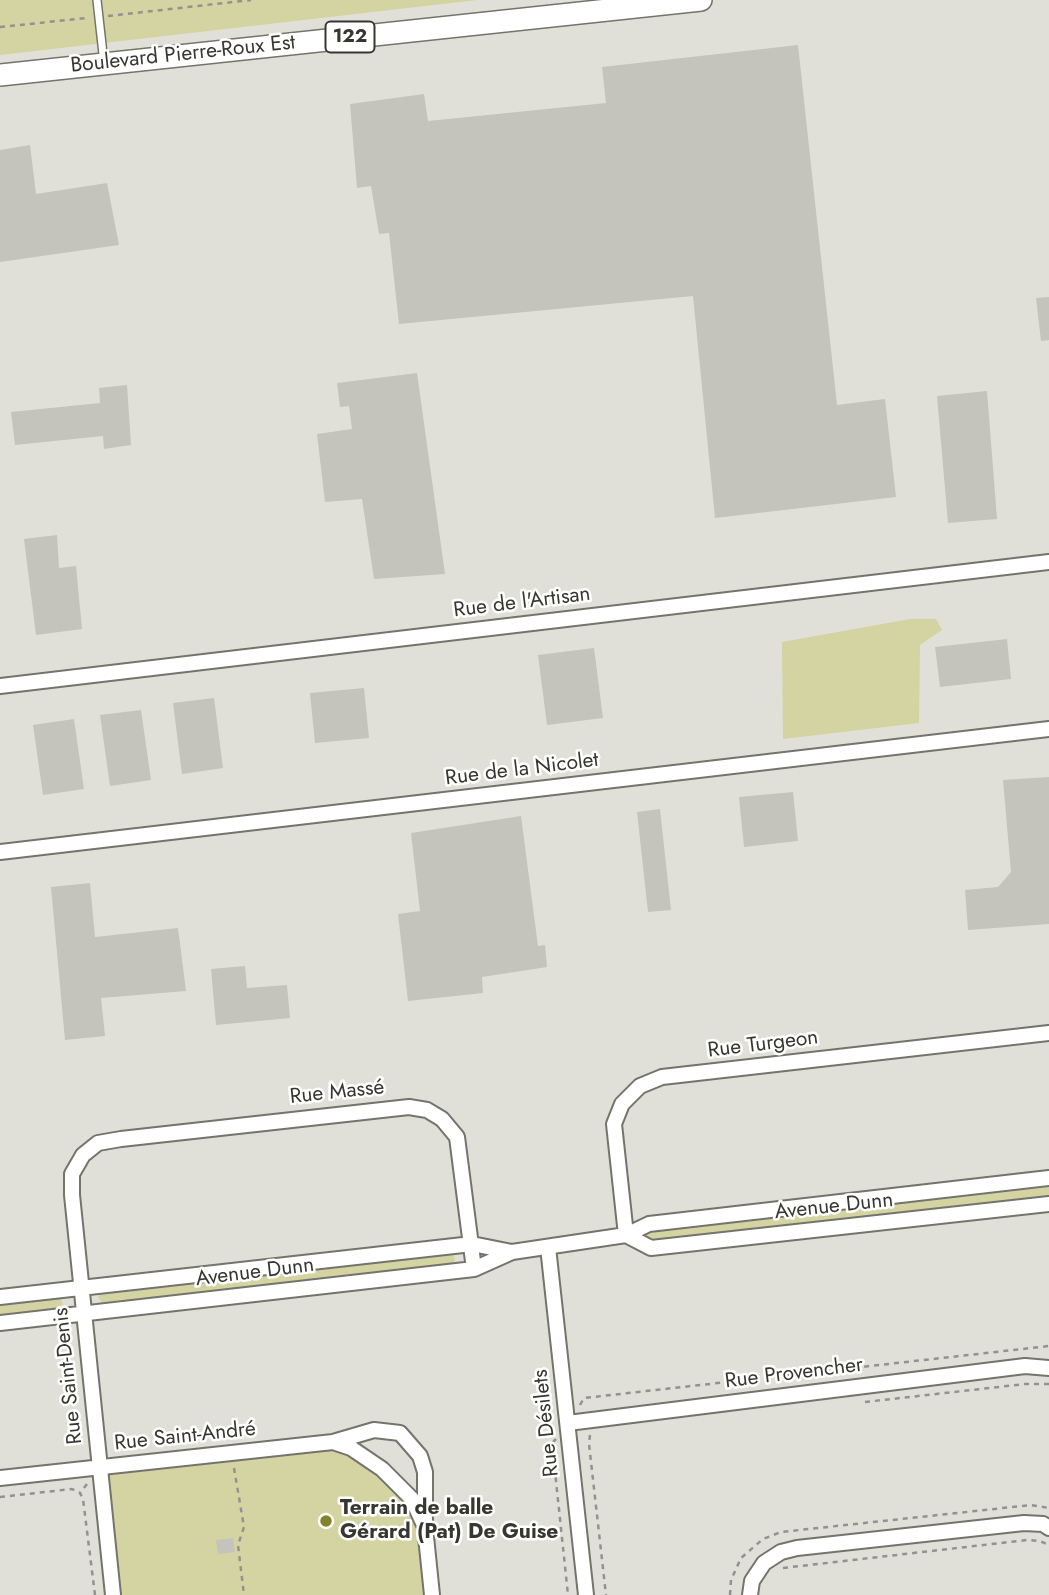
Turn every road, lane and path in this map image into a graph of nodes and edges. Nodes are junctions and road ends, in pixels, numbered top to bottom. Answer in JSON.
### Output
{"nodes":[{"id":1,"x":97,"y":0,"type":"edge"},
{"id":2,"x":251,"y":0,"type":"edge"},
{"id":3,"x":701,"y":0,"type":"edge"},
{"id":4,"x":97,"y":17,"type":"junction"},
{"id":5,"x":0,"y":27,"type":"edge"},
{"id":6,"x":104,"y":64,"type":"junction"},
{"id":7,"x":0,"y":75,"type":"edge"},
{"id":8,"x":1049,"y":562,"type":"edge"},
{"id":9,"x":0,"y":686,"type":"edge"},
{"id":10,"x":1049,"y":729,"type":"edge"},
{"id":11,"x":0,"y":852,"type":"edge"},
{"id":12,"x":1049,"y":1033,"type":"edge"},
{"id":13,"x":83,"y":1155,"type":"joint"},
{"id":14,"x":1049,"y":1178,"type":"edge"},
{"id":15,"x":1049,"y":1204,"type":"edge"},
{"id":16,"x":626,"y":1235,"type":"junction"},
{"id":17,"x":472,"y":1244,"type":"junction"},
{"id":18,"x":548,"y":1247,"type":"junction"},
{"id":19,"x":512,"y":1252,"type":"junction"},
{"id":20,"x":474,"y":1269,"type":"junction"},
{"id":21,"x":82,"y":1288,"type":"junction"},
{"id":22,"x":0,"y":1297,"type":"edge"},
{"id":23,"x":85,"y":1314,"type":"junction"},
{"id":24,"x":0,"y":1323,"type":"edge"},
{"id":25,"x":1049,"y":1361,"type":"edge"},
{"id":26,"x":1025,"y":1366,"type":"junction"},
{"id":27,"x":1049,"y":1368,"type":"edge"},
{"id":28,"x":568,"y":1423,"type":"junction"},
{"id":29,"x":590,"y":1435,"type":"dead end"},
{"id":30,"x":333,"y":1442,"type":"junction"},
{"id":31,"x":232,"y":1454,"type":"junction"},
{"id":32,"x":100,"y":1467,"type":"junction"},
{"id":33,"x":0,"y":1478,"type":"edge"},
{"id":34,"x":80,"y":1493,"type":"junction"},
{"id":35,"x":0,"y":1497,"type":"edge"},
{"id":36,"x":425,"y":1527,"type":"junction"},
{"id":37,"x":1049,"y":1528,"type":"edge"},
{"id":38,"x":1049,"y":1545,"type":"edge"},
{"id":39,"x":775,"y":1573,"type":"dead end"},
{"id":40,"x":94,"y":1595,"type":"edge"},
{"id":41,"x":113,"y":1595,"type":"edge"},
{"id":42,"x":244,"y":1595,"type":"edge"},
{"id":43,"x":432,"y":1595,"type":"edge"},
{"id":44,"x":568,"y":1595,"type":"edge"},
{"id":45,"x":586,"y":1595,"type":"edge"},
{"id":46,"x":606,"y":1595,"type":"edge"},
{"id":47,"x":750,"y":1595,"type":"edge"}],
"edges":[{"from":1,"to":4,"type":"lane"},
{"from":2,"to":4,"type":"path"},
{"from":3,"to":6,"type":"main road","name":"Boulevard Pierre-Roux Est","number":"122"},
{"from":4,"to":5,"type":"path"},
{"from":4,"to":6,"type":"lane"},
{"from":6,"to":7,"type":"main road","name":"Boulevard Pierre-Roux Est","number":"122"},
{"from":8,"to":9,"type":"street","name":"Rue de l'Artisan"},
{"from":10,"to":11,"type":"street","name":"Rue de la Nicolet"},
{"from":12,"to":16,"type":"street","name":"Rue Turgeon"},
{"from":13,"to":17,"type":"street","name":"Rue Massé"},
{"from":13,"to":21,"type":"street","name":"Rue Saint-Denis"},
{"from":14,"to":16,"type":"street","name":"Avenue Dunn"},
{"from":15,"to":16,"type":"street","name":"Avenue Dunn"},
{"from":16,"to":18,"type":"street","name":"Avenue Dunn"},
{"from":17,"to":19,"type":"street","name":"Avenue Dunn"},
{"from":17,"to":20,"type":"street","name":"Rue Massé"},
{"from":17,"to":21,"type":"street","name":"Avenue Dunn"},
{"from":18,"to":19,"type":"street","name":"Avenue Dunn"},
{"from":18,"to":28,"type":"street","name":"Rue Désilets"},
{"from":19,"to":20,"type":"street","name":"Avenue Dunn"},
{"from":20,"to":23,"type":"street","name":"Avenue Dunn"},
{"from":21,"to":22,"type":"street","name":"Avenue Dunn"},
{"from":21,"to":23,"type":"street","name":"Rue Saint-Denis"},
{"from":23,"to":24,"type":"street","name":"Avenue Dunn"},
{"from":23,"to":32,"type":"street","name":"Rue Saint-Denis"},
{"from":25,"to":26,"type":"street","name":"Rue Provencher"},
{"from":26,"to":27,"type":"street","name":"Rue Provencher"},
{"from":26,"to":28,"type":"street","name":"Rue Provencher"},
{"from":28,"to":44,"type":"path"},
{"from":28,"to":45,"type":"street","name":"Rue Désilets"},
{"from":29,"to":46,"type":"path"},
{"from":30,"to":31,"type":"street","name":"Rue Saint-André"},
{"from":30,"to":36,"type":"street","name":"Rue Saint-André"},
{"from":30,"to":36,"type":"street","name":"Rue Saint-André"},
{"from":31,"to":32,"type":"street","name":"Rue Saint-André"},
{"from":31,"to":42,"type":"path"},
{"from":32,"to":33,"type":"street","name":"Rue Saint-André"},
{"from":32,"to":34,"type":"path"},
{"from":32,"to":41,"type":"street","name":"Rue Saint-Denis"},
{"from":34,"to":35,"type":"path"},
{"from":34,"to":40,"type":"path"},
{"from":36,"to":43,"type":"street","name":"Rue Saint-André"},
{"from":37,"to":47,"type":"street"},
{"from":38,"to":39,"type":"path"}]}
